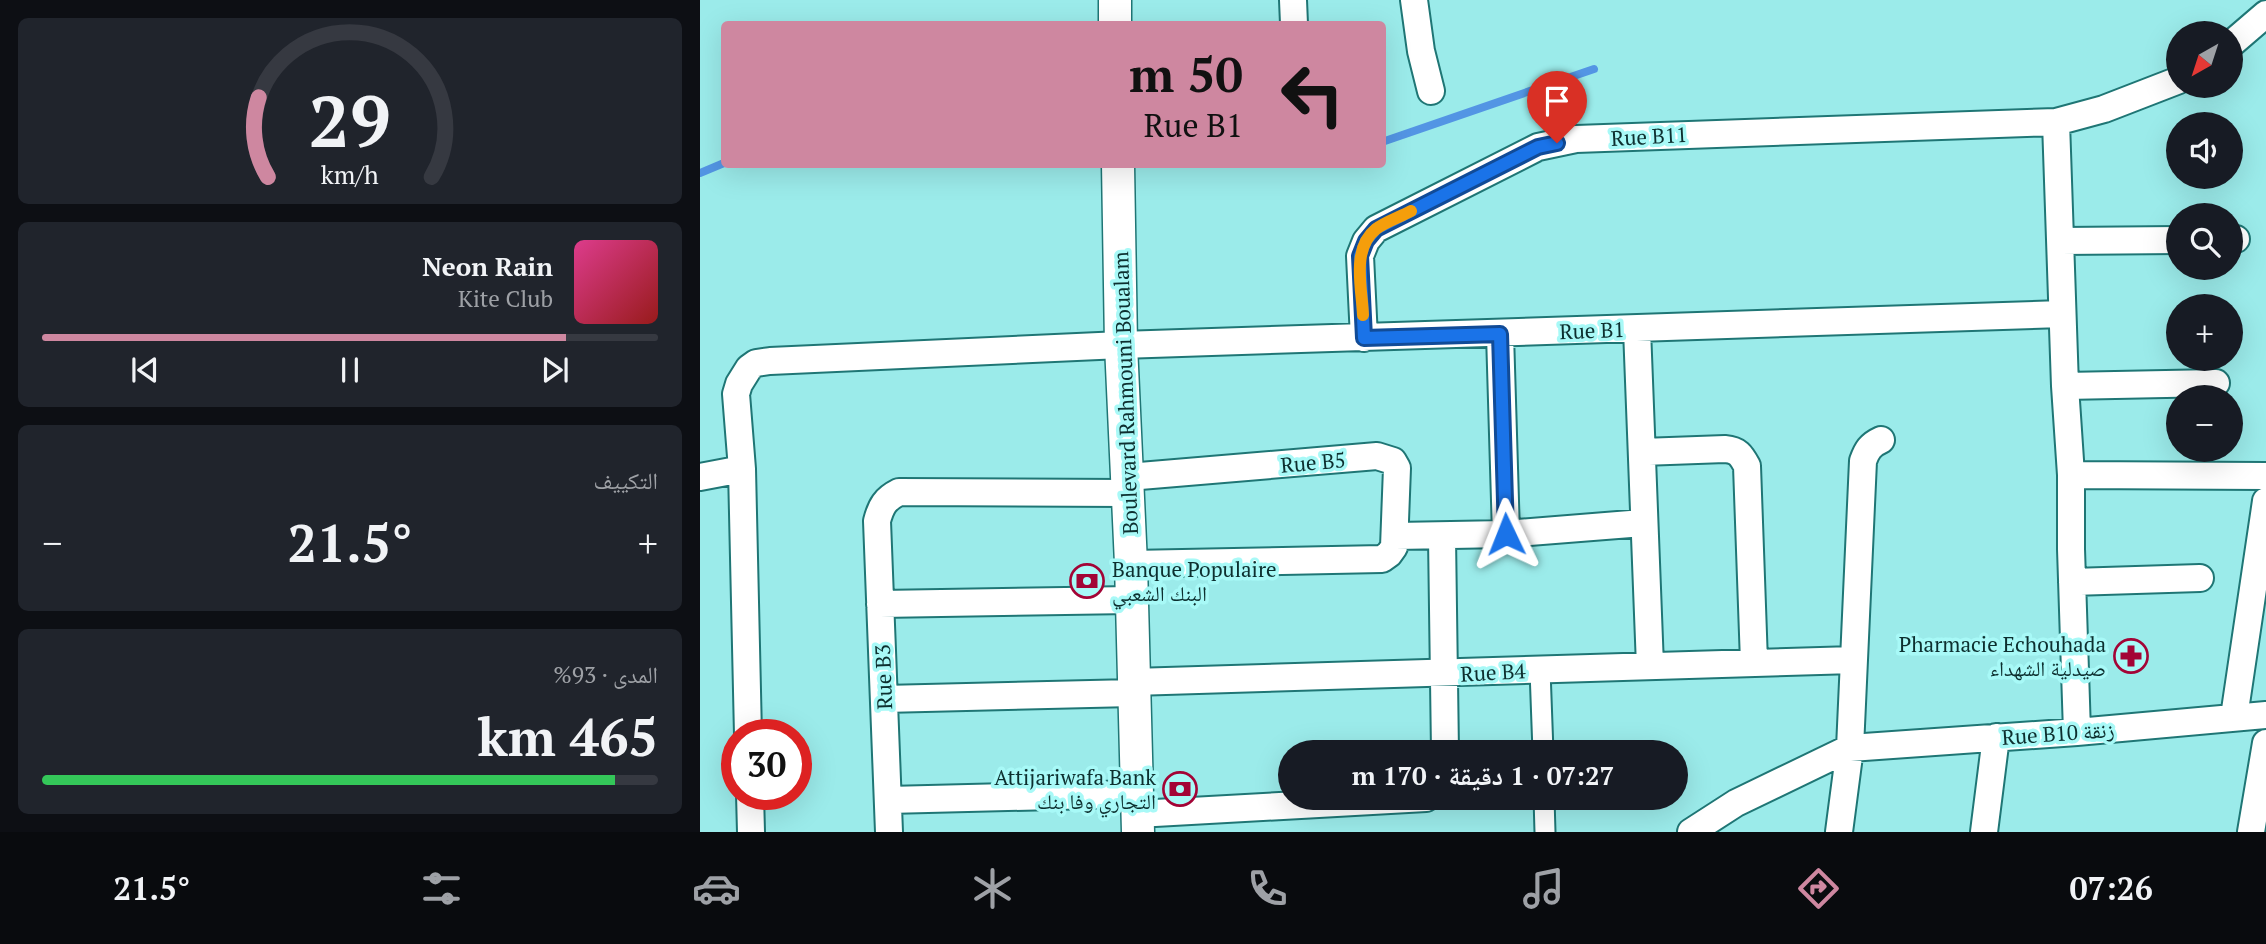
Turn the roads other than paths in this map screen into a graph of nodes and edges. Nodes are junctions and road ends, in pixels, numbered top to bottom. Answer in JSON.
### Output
{"nodes":[{"id":1,"x":1115,"y":0,"type":"edge"},
{"id":2,"x":1293,"y":0,"type":"edge"},
{"id":3,"x":1414,"y":0,"type":"edge"},
{"id":4,"x":2266,"y":13,"type":"edge"},
{"id":5,"x":1115,"y":21,"type":"edge"},
{"id":6,"x":1294,"y":21,"type":"edge"},
{"id":7,"x":2244,"y":32,"type":"edge"},
{"id":8,"x":2166,"y":85,"type":"edge"},
{"id":9,"x":1431,"y":91,"type":"dead end"},
{"id":10,"x":2056,"y":122,"type":"junction"},
{"id":11,"x":1118,"y":168,"type":"edge"},
{"id":12,"x":2166,"y":240,"type":"edge"},
{"id":13,"x":2061,"y":241,"type":"junction"},
{"id":14,"x":2062,"y":314,"type":"junction"},
{"id":15,"x":1637,"y":329,"type":"junction"},
{"id":16,"x":1500,"y":334,"type":"junction"},
{"id":17,"x":1364,"y":338,"type":"junction"},
{"id":18,"x":1121,"y":345,"type":"junction"},
{"id":19,"x":2216,"y":383,"type":"dead end"},
{"id":20,"x":2065,"y":386,"type":"junction"},
{"id":21,"x":1881,"y":440,"type":"dead end"},
{"id":22,"x":1642,"y":452,"type":"junction"},
{"id":23,"x":742,"y":469,"type":"junction"},
{"id":24,"x":2071,"y":475,"type":"junction"},
{"id":25,"x":2266,"y":476,"type":"edge"},
{"id":26,"x":700,"y":477,"type":"edge"},
{"id":27,"x":1127,"y":485,"type":"junction"},
{"id":28,"x":2266,"y":501,"type":"edge"},
{"id":29,"x":1643,"y":523,"type":"junction"},
{"id":30,"x":1506,"y":534,"type":"junction"},
{"id":31,"x":1396,"y":536,"type":"junction"},
{"id":32,"x":1442,"y":537,"type":"junction"},
{"id":33,"x":1131,"y":564,"type":"junction"},
{"id":34,"x":2200,"y":578,"type":"dead end"},
{"id":35,"x":2072,"y":582,"type":"junction"},
{"id":36,"x":1131,"y":600,"type":"junction"},
{"id":37,"x":880,"y":604,"type":"junction"},
{"id":38,"x":1854,"y":660,"type":"junction"},
{"id":39,"x":1754,"y":662,"type":"junction"},
{"id":40,"x":1650,"y":666,"type":"junction"},
{"id":41,"x":1540,"y":670,"type":"junction"},
{"id":42,"x":1443,"y":674,"type":"junction"},
{"id":43,"x":1133,"y":688,"type":"junction"},
{"id":44,"x":884,"y":699,"type":"junction"},
{"id":45,"x":2266,"y":715,"type":"edge"},
{"id":46,"x":2234,"y":718,"type":"junction"},
{"id":47,"x":748,"y":719,"type":"edge"},
{"id":48,"x":2077,"y":732,"type":"junction"},
{"id":49,"x":1996,"y":737,"type":"junction"},
{"id":50,"x":1445,"y":740,"type":"edge"},
{"id":51,"x":1542,"y":740,"type":"edge"},
{"id":52,"x":2266,"y":743,"type":"edge"},
{"id":53,"x":1850,"y":748,"type":"junction"},
{"id":54,"x":888,"y":800,"type":"junction"},
{"id":55,"x":1278,"y":806,"type":"edge"},
{"id":56,"x":750,"y":810,"type":"edge"},
{"id":57,"x":1544,"y":810,"type":"edge"},
{"id":58,"x":1137,"y":813,"type":"edge"},
{"id":59,"x":751,"y":832,"type":"edge"},
{"id":60,"x":889,"y":832,"type":"edge"},
{"id":61,"x":1545,"y":832,"type":"edge"},
{"id":62,"x":1691,"y":832,"type":"edge"},
{"id":63,"x":1839,"y":832,"type":"edge"},
{"id":64,"x":1984,"y":832,"type":"edge"},
{"id":65,"x":2251,"y":832,"type":"edge"}],
"edges":[{"from":1,"to":5,"type":"street"},
{"from":2,"to":6,"type":"street"},
{"from":3,"to":9,"type":"street"},
{"from":4,"to":7,"type":"street"},
{"from":8,"to":10,"type":"street","name":"Rue B11"},
{"from":10,"to":13,"type":"street"},
{"from":10,"to":17,"type":"street","name":"Rue B11"},
{"from":11,"to":18,"type":"street","name":"Boulevard Rahmouni Boualam"},
{"from":12,"to":13,"type":"street"},
{"from":13,"to":14,"type":"street"},
{"from":14,"to":15,"type":"street","name":"Rue B1"},
{"from":14,"to":20,"type":"street"},
{"from":15,"to":16,"type":"street","name":"Rue B1"},
{"from":15,"to":22,"type":"street"},
{"from":16,"to":17,"type":"street","name":"Rue B1"},
{"from":16,"to":30,"type":"street"},
{"from":17,"to":18,"type":"street","name":"Rue B1"},
{"from":18,"to":23,"type":"street","name":"Rue B1"},
{"from":18,"to":27,"type":"street","name":"Boulevard Rahmouni Boualam"},
{"from":19,"to":20,"type":"street"},
{"from":20,"to":24,"type":"street"},
{"from":21,"to":38,"type":"street"},
{"from":22,"to":29,"type":"street"},
{"from":22,"to":39,"type":"street"},
{"from":23,"to":26,"type":"street"},
{"from":23,"to":47,"type":"street"},
{"from":24,"to":25,"type":"street"},
{"from":24,"to":35,"type":"street"},
{"from":27,"to":31,"type":"street","name":"Rue B5"},
{"from":27,"to":33,"type":"street","name":"Boulevard Rahmouni Boualam"},
{"from":27,"to":37,"type":"street","name":"Rue B3"},
{"from":28,"to":46,"type":"street"},
{"from":29,"to":30,"type":"street"},
{"from":29,"to":40,"type":"street"},
{"from":30,"to":32,"type":"street"},
{"from":31,"to":32,"type":"street"},
{"from":31,"to":33,"type":"street"},
{"from":32,"to":42,"type":"street"},
{"from":33,"to":36,"type":"street","name":"Boulevard Rahmouni Boualam"},
{"from":34,"to":35,"type":"street"},
{"from":35,"to":48,"type":"street"},
{"from":36,"to":37,"type":"street"},
{"from":36,"to":43,"type":"street","name":"Boulevard Rahmouni Boualam"},
{"from":37,"to":44,"type":"street","name":"Rue B3"},
{"from":38,"to":39,"type":"street","name":"Rue B4"},
{"from":38,"to":53,"type":"street"},
{"from":39,"to":40,"type":"street","name":"Rue B4"},
{"from":40,"to":41,"type":"street","name":"Rue B4"},
{"from":41,"to":42,"type":"street","name":"Rue B4"},
{"from":41,"to":51,"type":"street"},
{"from":42,"to":43,"type":"street","name":"Rue B4"},
{"from":42,"to":50,"type":"street"},
{"from":43,"to":44,"type":"street","name":"Rue B4"},
{"from":43,"to":58,"type":"street","name":"Boulevard Rahmouni Boualam"},
{"from":44,"to":54,"type":"street","name":"Rue B3"},
{"from":45,"to":46,"type":"street","name":"Rue B10 زنقة"},
{"from":46,"to":48,"type":"street","name":"Rue B10 زنقة"},
{"from":48,"to":49,"type":"street","name":"Rue B10 زنقة"},
{"from":49,"to":53,"type":"street","name":"Rue B10 زنقة"},
{"from":49,"to":64,"type":"street"},
{"from":52,"to":65,"type":"street"},
{"from":53,"to":62,"type":"street"},
{"from":53,"to":63,"type":"street"},
{"from":54,"to":58,"type":"street"},
{"from":54,"to":60,"type":"street","name":"Rue B3"},
{"from":55,"to":58,"type":"street"},
{"from":56,"to":59,"type":"street"},
{"from":57,"to":61,"type":"street"}]}
